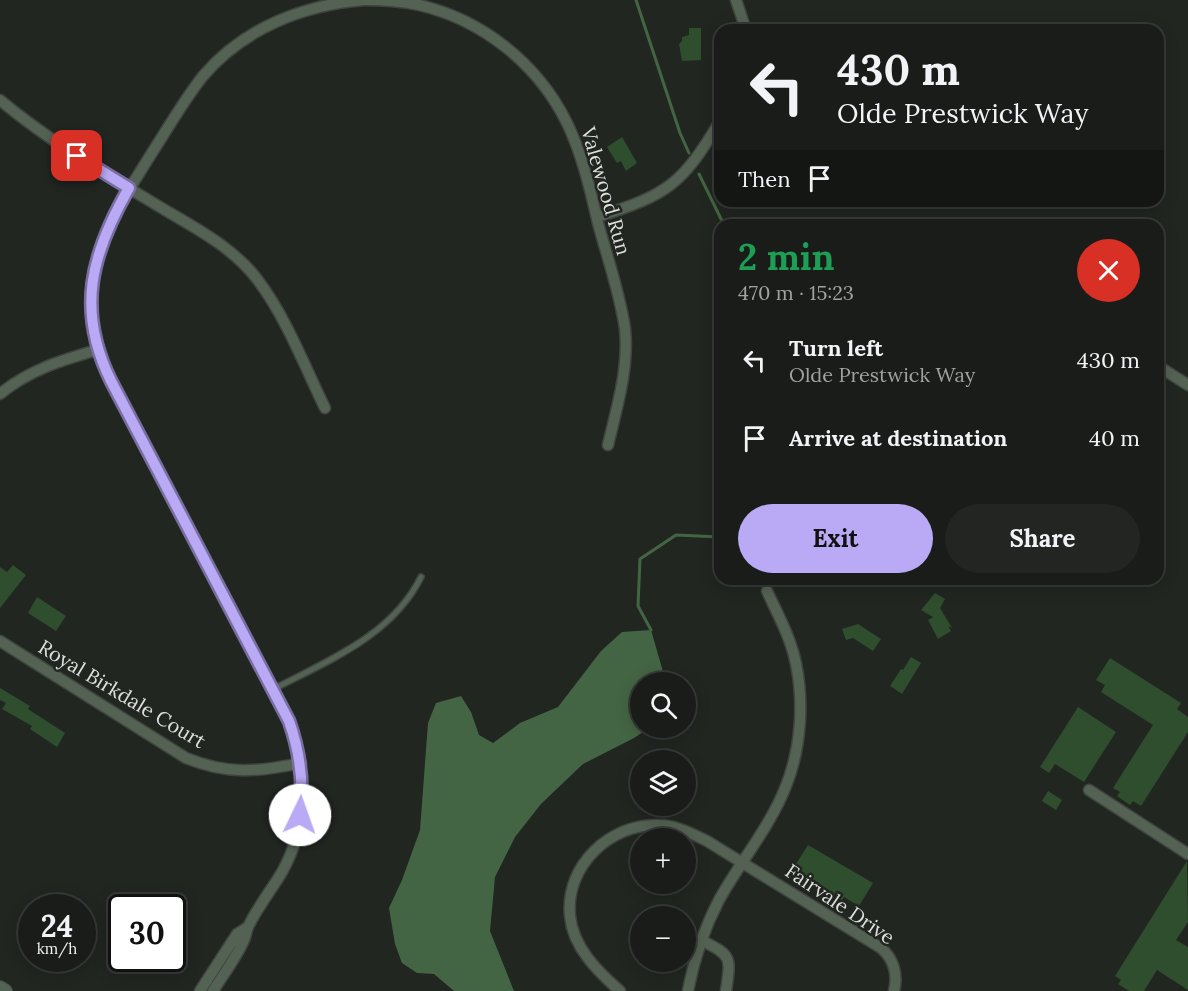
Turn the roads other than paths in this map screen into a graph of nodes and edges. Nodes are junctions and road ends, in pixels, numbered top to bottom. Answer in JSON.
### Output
{"nodes":[{"id":1,"x":364,"y":0,"type":"edge"},
{"id":2,"x":736,"y":0,"type":"edge"},
{"id":3,"x":744,"y":24,"type":"edge"},
{"id":4,"x":0,"y":100,"type":"edge"},
{"id":5,"x":714,"y":131,"type":"edge"},
{"id":6,"x":129,"y":188,"type":"junction"},
{"id":7,"x":597,"y":217,"type":"junction"},
{"id":8,"x":98,"y":350,"type":"junction"},
{"id":9,"x":1164,"y":370,"type":"edge"},
{"id":10,"x":1188,"y":385,"type":"edge"},
{"id":11,"x":0,"y":394,"type":"edge"},
{"id":12,"x":325,"y":408,"type":"dead end"},
{"id":13,"x":608,"y":445,"type":"dead end"},
{"id":14,"x":421,"y":577,"type":"dead end"},
{"id":15,"x":767,"y":591,"type":"dead end"},
{"id":16,"x":0,"y":641,"type":"edge"},
{"id":17,"x":272,"y":690,"type":"junction"},
{"id":18,"x":300,"y":763,"type":"junction"},
{"id":19,"x":1089,"y":790,"type":"dead end"},
{"id":20,"x":1188,"y":854,"type":"edge"},
{"id":21,"x":743,"y":862,"type":"junction"},
{"id":22,"x":248,"y":927,"type":"junction"},
{"id":23,"x":701,"y":940,"type":"junction"},
{"id":24,"x":0,"y":988,"type":"edge"},
{"id":25,"x":5,"y":991,"type":"edge"},
{"id":26,"x":200,"y":991,"type":"edge"},
{"id":27,"x":213,"y":991,"type":"edge"},
{"id":28,"x":620,"y":991,"type":"edge"},
{"id":29,"x":688,"y":991,"type":"edge"},
{"id":30,"x":726,"y":991,"type":"edge"},
{"id":31,"x":894,"y":991,"type":"edge"}],
"edges":[{"from":1,"to":6,"type":"street","name":"Valewood Run"},
{"from":1,"to":7,"type":"street","name":"Valewood Run"},
{"from":2,"to":3,"type":"street"},
{"from":4,"to":6,"type":"street"},
{"from":5,"to":7,"type":"street"},
{"from":6,"to":8,"type":"street","name":"Valewood Run"},
{"from":6,"to":12,"type":"street"},
{"from":7,"to":13,"type":"street","name":"Valewood Run"},
{"from":8,"to":11,"type":"street"},
{"from":8,"to":17,"type":"street","name":"Valewood Run"},
{"from":9,"to":10,"type":"street"},
{"from":14,"to":17,"type":"lane"},
{"from":15,"to":21,"type":"street"},
{"from":16,"to":18,"type":"street","name":"Royal Birkdale Court"},
{"from":17,"to":18,"type":"street","name":"Valewood Run"},
{"from":18,"to":22,"type":"street","name":"Valewood Run"},
{"from":19,"to":20,"type":"street"},
{"from":21,"to":23,"type":"street"},
{"from":21,"to":28,"type":"street","name":"Fairvale Drive"},
{"from":21,"to":31,"type":"street","name":"Fairvale Drive"},
{"from":22,"to":26,"type":"street","name":"Valewood Run"},
{"from":22,"to":27,"type":"street","name":"Valewood Run"},
{"from":23,"to":29,"type":"street"},
{"from":23,"to":30,"type":"street"},
{"from":24,"to":25,"type":"street"}]}
